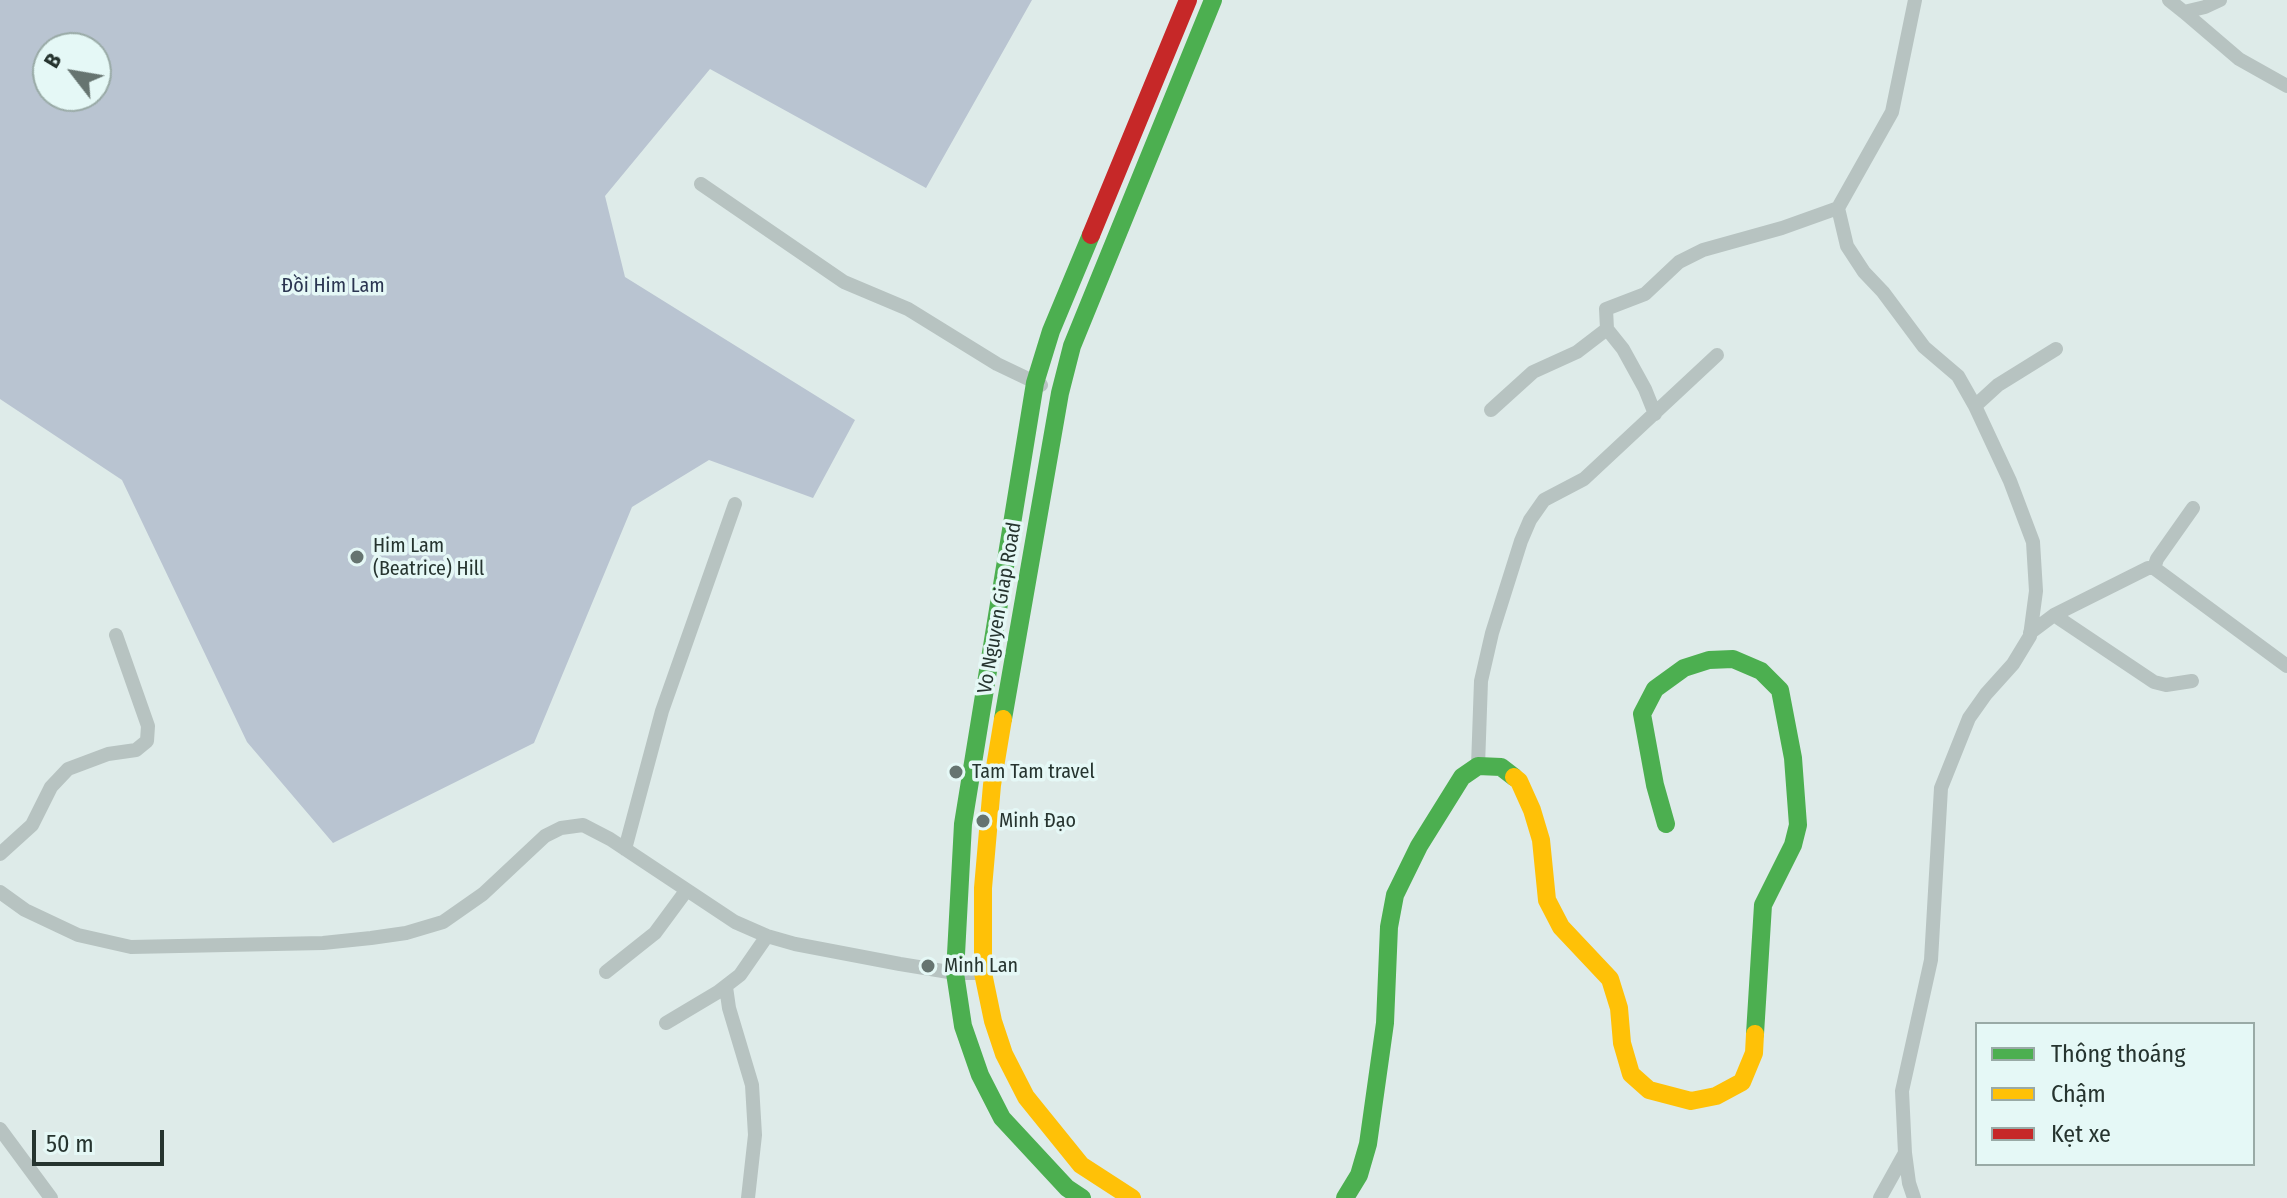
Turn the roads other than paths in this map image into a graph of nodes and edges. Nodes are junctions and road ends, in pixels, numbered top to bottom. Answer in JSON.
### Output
{"nodes":[{"id":1,"x":1188,"y":0,"type":"edge"},
{"id":2,"x":1213,"y":0,"type":"edge"},
{"id":3,"x":1915,"y":0,"type":"edge"},
{"id":4,"x":2169,"y":0,"type":"edge"},
{"id":5,"x":2220,"y":0,"type":"edge"},
{"id":6,"x":2184,"y":12,"type":"junction"},
{"id":7,"x":2287,"y":86,"type":"edge"},
{"id":8,"x":701,"y":184,"type":"dead end"},
{"id":9,"x":1838,"y":208,"type":"junction"},
{"id":10,"x":1607,"y":329,"type":"junction"},
{"id":11,"x":2056,"y":349,"type":"dead end"},
{"id":12,"x":1717,"y":355,"type":"dead end"},
{"id":13,"x":1035,"y":383,"type":"junction"},
{"id":14,"x":1060,"y":393,"type":"junction"},
{"id":15,"x":1975,"y":406,"type":"junction"},
{"id":16,"x":1491,"y":410,"type":"dead end"},
{"id":17,"x":1655,"y":414,"type":"junction"},
{"id":18,"x":735,"y":504,"type":"dead end"},
{"id":19,"x":2193,"y":508,"type":"dead end"},
{"id":20,"x":2154,"y":568,"type":"junction"},
{"id":21,"x":2054,"y":615,"type":"junction"},
{"id":22,"x":2030,"y":633,"type":"junction"},
{"id":23,"x":116,"y":635,"type":"dead end"},
{"id":24,"x":2287,"y":666,"type":"edge"},
{"id":25,"x":2192,"y":681,"type":"dead end"},
{"id":26,"x":1478,"y":766,"type":"junction"},
{"id":27,"x":1666,"y":824,"type":"dead end"},
{"id":28,"x":625,"y":849,"type":"junction"},
{"id":29,"x":0,"y":854,"type":"edge"},
{"id":30,"x":686,"y":891,"type":"junction"},
{"id":31,"x":0,"y":892,"type":"edge"},
{"id":32,"x":767,"y":936,"type":"junction"},
{"id":33,"x":606,"y":972,"type":"dead end"},
{"id":34,"x":955,"y":973,"type":"junction"},
{"id":35,"x":983,"y":973,"type":"junction"},
{"id":36,"x":726,"y":987,"type":"junction"},
{"id":37,"x":666,"y":1023,"type":"dead end"},
{"id":38,"x":0,"y":1129,"type":"edge"},
{"id":39,"x":1905,"y":1153,"type":"junction"},
{"id":40,"x":1353,"y":1195,"type":"edge"},
{"id":41,"x":51,"y":1198,"type":"edge"},
{"id":42,"x":748,"y":1198,"type":"edge"},
{"id":43,"x":1082,"y":1198,"type":"edge"},
{"id":44,"x":1132,"y":1198,"type":"edge"},
{"id":45,"x":1880,"y":1198,"type":"edge"},
{"id":46,"x":1914,"y":1198,"type":"edge"}],
"edges":[{"from":1,"to":13,"type":"main road","name":"Vo Nguyen Giap Road"},
{"from":2,"to":14,"type":"main road","name":"Vo Nguyen Giap Road"},
{"from":3,"to":9,"type":"street"},
{"from":4,"to":6,"type":"street"},
{"from":5,"to":6,"type":"street"},
{"from":6,"to":7,"type":"street"},
{"from":8,"to":13,"type":"street"},
{"from":9,"to":10,"type":"street"},
{"from":9,"to":15,"type":"street"},
{"from":10,"to":16,"type":"street"},
{"from":10,"to":17,"type":"street"},
{"from":11,"to":15,"type":"street"},
{"from":12,"to":17,"type":"street"},
{"from":13,"to":14,"type":"street"},
{"from":13,"to":34,"type":"main road","name":"Vo Nguyen Giap Road"},
{"from":14,"to":35,"type":"main road","name":"Vo Nguyen Giap Road"},
{"from":15,"to":22,"type":"street"},
{"from":17,"to":26,"type":"street"},
{"from":18,"to":28,"type":"street"},
{"from":19,"to":20,"type":"street"},
{"from":20,"to":21,"type":"street"},
{"from":20,"to":24,"type":"street"},
{"from":21,"to":22,"type":"street"},
{"from":21,"to":25,"type":"street"},
{"from":22,"to":39,"type":"street"},
{"from":23,"to":29,"type":"street"},
{"from":26,"to":27,"type":"main road"},
{"from":26,"to":40,"type":"main road"},
{"from":28,"to":30,"type":"street"},
{"from":28,"to":31,"type":"street"},
{"from":30,"to":32,"type":"street"},
{"from":30,"to":33,"type":"street"},
{"from":32,"to":34,"type":"street"},
{"from":32,"to":36,"type":"street"},
{"from":34,"to":35,"type":"street"},
{"from":34,"to":43,"type":"main road","name":"Vo Nguyen Giap Road"},
{"from":35,"to":44,"type":"main road","name":"Vo Nguyen Giap Road"},
{"from":36,"to":37,"type":"street"},
{"from":36,"to":42,"type":"street"},
{"from":38,"to":41,"type":"street"},
{"from":39,"to":45,"type":"street"},
{"from":39,"to":46,"type":"street"}]}
